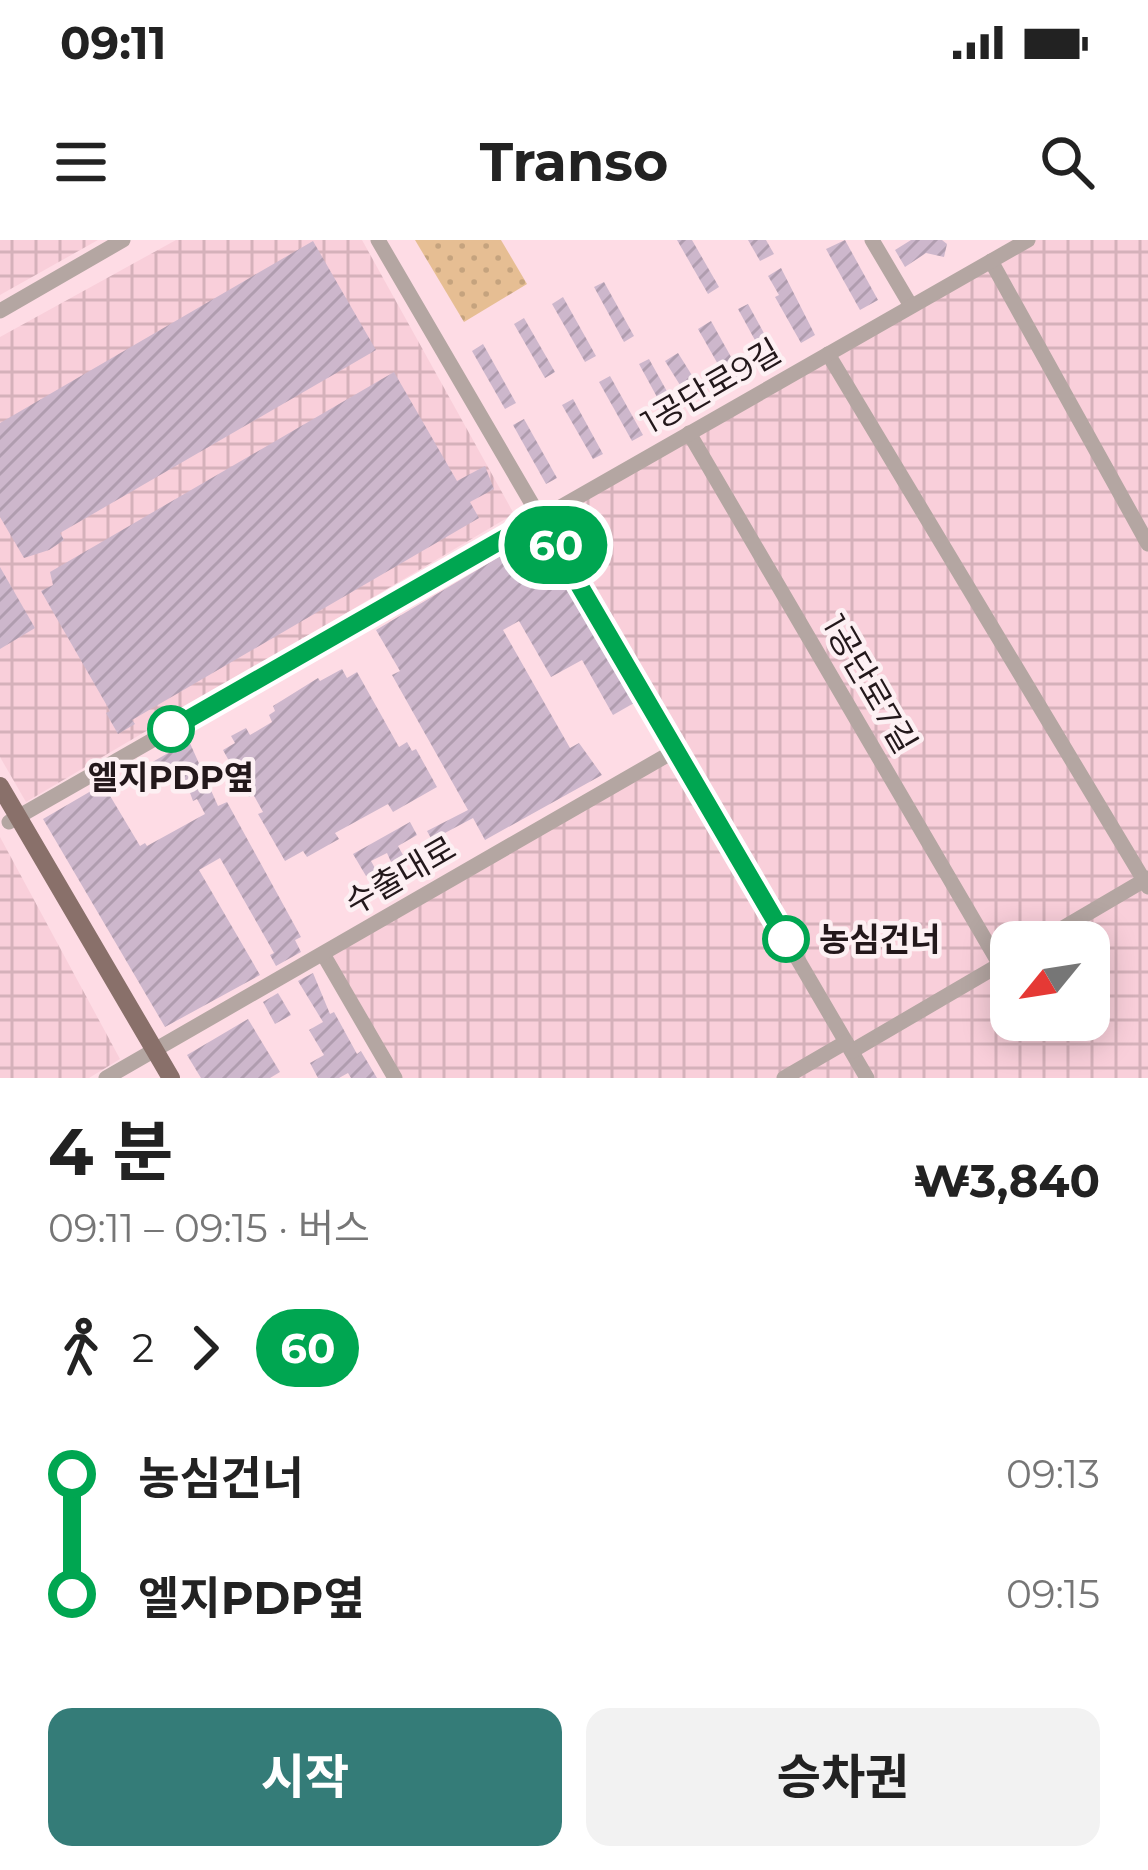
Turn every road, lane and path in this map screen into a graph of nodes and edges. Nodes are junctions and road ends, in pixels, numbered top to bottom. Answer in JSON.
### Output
{"nodes":[{"id":1,"x":123,"y":240,"type":"edge"},
{"id":2,"x":378,"y":240,"type":"edge"},
{"id":3,"x":872,"y":240,"type":"edge"},
{"id":4,"x":1028,"y":240,"type":"edge"},
{"id":5,"x":991,"y":261,"type":"junction"},
{"id":6,"x":911,"y":307,"type":"junction"},
{"id":7,"x":0,"y":310,"type":"edge"},
{"id":8,"x":828,"y":354,"type":"junction"},
{"id":9,"x":689,"y":433,"type":"junction"},
{"id":10,"x":540,"y":518,"type":"junction"},
{"id":11,"x":1148,"y":544,"type":"edge"},
{"id":12,"x":676,"y":750,"type":"junction"},
{"id":13,"x":0,"y":786,"type":"edge"},
{"id":14,"x":9,"y":815,"type":"edge"},
{"id":15,"x":1147,"y":882,"type":"edge"},
{"id":16,"x":1077,"y":921,"type":"edge"},
{"id":17,"x":990,"y":937,"type":"edge"},
{"id":18,"x":323,"y":954,"type":"junction"},
{"id":19,"x":990,"y":970,"type":"edge"},
{"id":20,"x":849,"y":1047,"type":"junction"},
{"id":21,"x":150,"y":1052,"type":"junction"},
{"id":22,"x":106,"y":1078,"type":"edge"},
{"id":23,"x":159,"y":1078,"type":"edge"},
{"id":24,"x":171,"y":1078,"type":"edge"},
{"id":25,"x":395,"y":1078,"type":"edge"},
{"id":26,"x":784,"y":1078,"type":"edge"},
{"id":27,"x":867,"y":1078,"type":"edge"}],
"edges":[{"from":1,"to":7,"type":"street"},
{"from":2,"to":10,"type":"street"},
{"from":3,"to":6,"type":"street"},
{"from":4,"to":5,"type":"street","name":"1공단로9길"},
{"from":5,"to":6,"type":"street","name":"1공단로9길"},
{"from":5,"to":11,"type":"street"},
{"from":6,"to":8,"type":"street","name":"1공단로9길"},
{"from":8,"to":9,"type":"street","name":"1공단로9길"},
{"from":8,"to":15,"type":"street"},
{"from":9,"to":10,"type":"street","name":"1공단로9길"},
{"from":9,"to":17,"type":"street","name":"1공단로7길"},
{"from":10,"to":12,"type":"street"},
{"from":10,"to":14,"type":"street","name":"1공단로9길"},
{"from":12,"to":18,"type":"street","name":"수출대로"},
{"from":12,"to":20,"type":"street"},
{"from":13,"to":14,"type":"main road"},
{"from":14,"to":21,"type":"main road"},
{"from":15,"to":16,"type":"street"},
{"from":18,"to":21,"type":"street","name":"수출대로"},
{"from":18,"to":25,"type":"street"},
{"from":19,"to":20,"type":"street","name":"1공단로7길"},
{"from":20,"to":26,"type":"street","name":"1공단로7길"},
{"from":20,"to":27,"type":"street"},
{"from":21,"to":22,"type":"street","name":"수출대로"},
{"from":21,"to":23,"type":"main road"},
{"from":21,"to":24,"type":"main road"}]}
